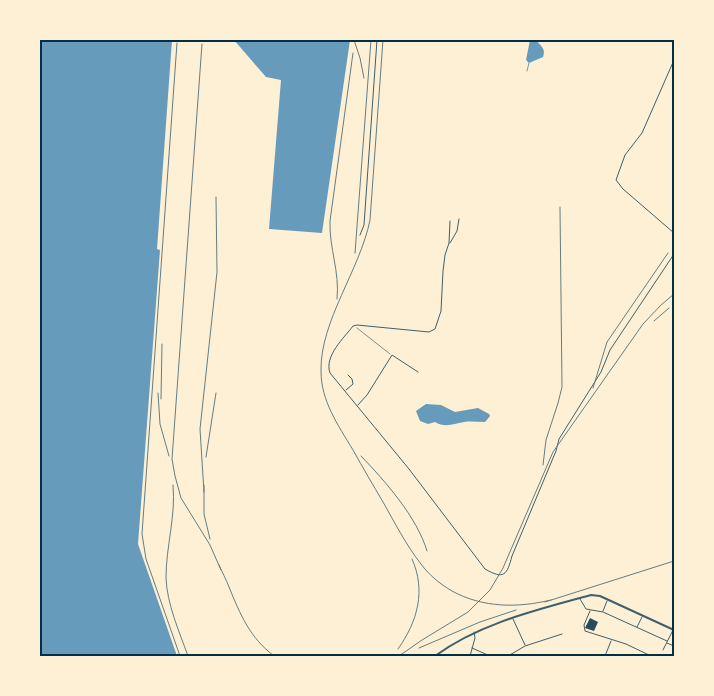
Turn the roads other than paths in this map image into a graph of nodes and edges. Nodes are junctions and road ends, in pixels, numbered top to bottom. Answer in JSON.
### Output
{"nodes":[{"id":1,"x":377,"y":40,"type":"edge"},
{"id":2,"x":674,"y":60,"type":"edge"},
{"id":3,"x":460,"y":219,"type":"dead end"},
{"id":4,"x":450,"y":221,"type":"dead end"},
{"id":5,"x":674,"y":233,"type":"edge"},
{"id":6,"x":360,"y":235,"type":"dead end"},
{"id":7,"x":449,"y":243,"type":"junction"},
{"id":8,"x":674,"y":254,"type":"edge"},
{"id":9,"x":418,"y":372,"type":"dead end"},
{"id":10,"x":348,"y":375,"type":"dead end"},
{"id":11,"x":345,"y":391,"type":"junction"},
{"id":12,"x":357,"y":406,"type":"junction"},
{"id":13,"x":579,"y":598,"type":"junction"},
{"id":14,"x":608,"y":599,"type":"junction"},
{"id":15,"x":590,"y":611,"type":"junction"},
{"id":16,"x":602,"y":612,"type":"junction"},
{"id":17,"x":643,"y":615,"type":"junction"},
{"id":18,"x":513,"y":618,"type":"junction"},
{"id":19,"x":631,"y":625,"type":"junction"},
{"id":20,"x":637,"y":628,"type":"junction"},
{"id":21,"x":629,"y":629,"type":"dead end"},
{"id":22,"x":674,"y":630,"type":"edge"},
{"id":23,"x":474,"y":632,"type":"junction"},
{"id":24,"x":562,"y":634,"type":"dead end"},
{"id":25,"x":612,"y":640,"type":"junction"},
{"id":26,"x":667,"y":642,"type":"junction"},
{"id":27,"x":525,"y":646,"type":"junction"},
{"id":28,"x":674,"y":646,"type":"edge"},
{"id":29,"x":472,"y":648,"type":"junction"},
{"id":30,"x":663,"y":650,"type":"dead end"},
{"id":31,"x":435,"y":656,"type":"edge"},
{"id":32,"x":470,"y":656,"type":"edge"},
{"id":33,"x":490,"y":656,"type":"edge"},
{"id":34,"x":508,"y":656,"type":"edge"},
{"id":35,"x":605,"y":656,"type":"edge"},
{"id":36,"x":652,"y":656,"type":"edge"}],
"edges":[{"from":1,"to":6,"type":"street"},
{"from":2,"to":5,"type":"street"},
{"from":3,"to":7,"type":"street"},
{"from":4,"to":7,"type":"street"},
{"from":7,"to":11,"type":"street"},
{"from":8,"to":12,"type":"street"},
{"from":9,"to":12,"type":"street"},
{"from":10,"to":11,"type":"street"},
{"from":11,"to":12,"type":"street"},
{"from":13,"to":14,"type":"street"},
{"from":13,"to":15,"type":"street"},
{"from":13,"to":18,"type":"street"},
{"from":14,"to":16,"type":"street"},
{"from":14,"to":17,"type":"street"},
{"from":15,"to":16,"type":"street"},
{"from":15,"to":25,"type":"street"},
{"from":16,"to":19,"type":"street"},
{"from":17,"to":20,"type":"street"},
{"from":17,"to":22,"type":"street"},
{"from":18,"to":23,"type":"street"},
{"from":18,"to":27,"type":"street"},
{"from":19,"to":20,"type":"street"},
{"from":19,"to":21,"type":"street"},
{"from":20,"to":26,"type":"street"},
{"from":22,"to":26,"type":"street"},
{"from":23,"to":29,"type":"street"},
{"from":23,"to":31,"type":"street"},
{"from":24,"to":27,"type":"street"},
{"from":25,"to":35,"type":"street"},
{"from":25,"to":36,"type":"street"},
{"from":26,"to":28,"type":"street"},
{"from":26,"to":30,"type":"street"},
{"from":27,"to":34,"type":"street"},
{"from":29,"to":32,"type":"street"},
{"from":29,"to":33,"type":"street"}]}
